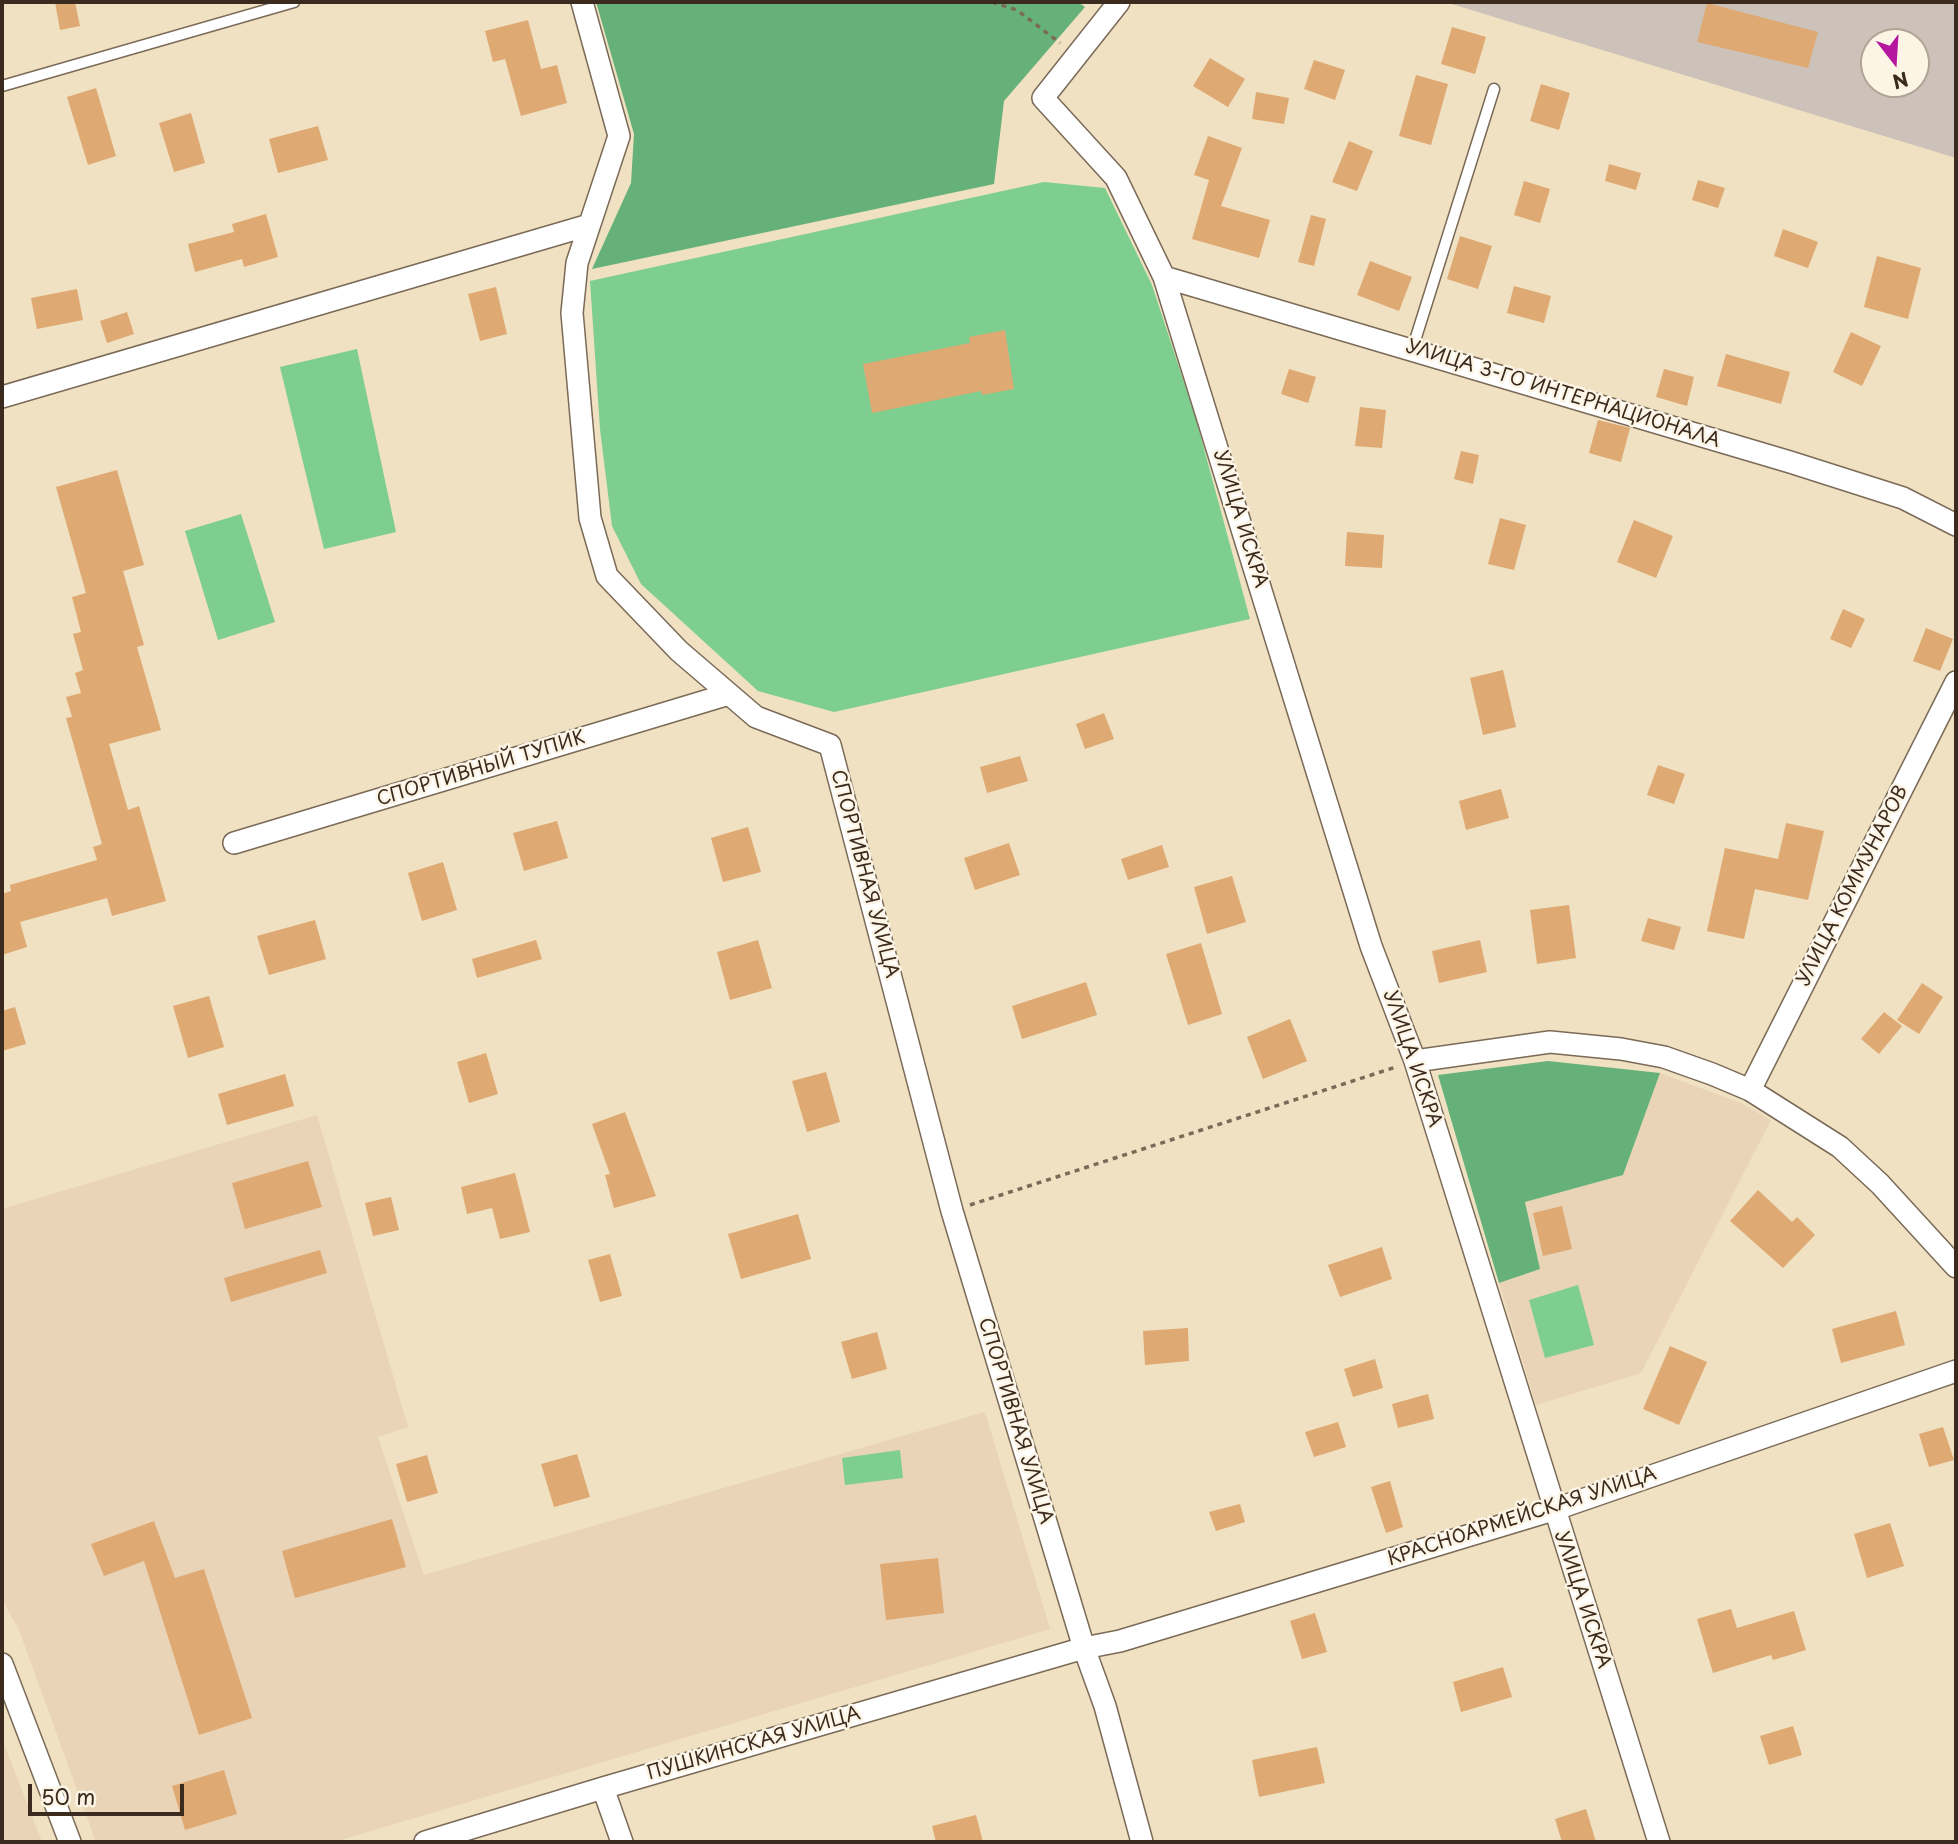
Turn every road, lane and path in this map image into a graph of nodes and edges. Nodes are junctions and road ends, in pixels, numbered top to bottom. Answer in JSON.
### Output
{"nodes":[{"id":1,"x":294,"y":2,"type":"edge"},
{"id":2,"x":582,"y":2,"type":"edge"},
{"id":3,"x":992,"y":2,"type":"edge"},
{"id":4,"x":1119,"y":2,"type":"edge"},
{"id":5,"x":1076,"y":54,"type":"junction"},
{"id":6,"x":2,"y":86,"type":"edge"},
{"id":7,"x":1494,"y":89,"type":"dead end"},
{"id":8,"x":589,"y":225,"type":"junction"},
{"id":9,"x":1164,"y":276,"type":"junction"},
{"id":10,"x":1412,"y":350,"type":"junction"},
{"id":11,"x":2,"y":397,"type":"edge"},
{"id":12,"x":1956,"y":525,"type":"edge"},
{"id":13,"x":1956,"y":682,"type":"edge"},
{"id":14,"x":729,"y":694,"type":"junction"},
{"id":15,"x":234,"y":843,"type":"dead end"},
{"id":16,"x":1415,"y":1061,"type":"junction"},
{"id":17,"x":1750,"y":1090,"type":"junction"},
{"id":18,"x":952,"y":1211,"type":"junction"},
{"id":19,"x":1956,"y":1267,"type":"edge"},
{"id":20,"x":1956,"y":1371,"type":"edge"},
{"id":21,"x":1553,"y":1510,"type":"junction"},
{"id":22,"x":1084,"y":1648,"type":"junction"},
{"id":23,"x":2,"y":1664,"type":"edge"},
{"id":24,"x":603,"y":1788,"type":"junction"},
{"id":25,"x":70,"y":1842,"type":"edge"},
{"id":26,"x":425,"y":1842,"type":"edge"},
{"id":27,"x":622,"y":1842,"type":"edge"},
{"id":28,"x":1142,"y":1842,"type":"edge"},
{"id":29,"x":1659,"y":1842,"type":"edge"}],
"edges":[{"from":1,"to":6,"type":"lane"},
{"from":2,"to":8,"type":"street","name":"СПОРТИВНАЯ УЛИЦА"},
{"from":3,"to":5,"type":"path"},
{"from":4,"to":5,"type":"street"},
{"from":5,"to":9,"type":"street","name":"УЛИЦА ИСКРА"},
{"from":7,"to":10,"type":"lane"},
{"from":8,"to":11,"type":"street"},
{"from":8,"to":14,"type":"street","name":"СПОРТИВНАЯ УЛИЦА"},
{"from":9,"to":10,"type":"street","name":"УЛИЦА 3-ГО ИНТЕРНАЦИОНАЛА"},
{"from":9,"to":16,"type":"street","name":"УЛИЦА ИСКРА"},
{"from":10,"to":12,"type":"street","name":"УЛИЦА 3-ГО ИНТЕРНАЦИОНАЛА"},
{"from":13,"to":17,"type":"street","name":"УЛИЦА КОММУНАРОВ"},
{"from":14,"to":15,"type":"street","name":"СПОРТИВНЫЙ ТУПИК"},
{"from":14,"to":18,"type":"street","name":"СПОРТИВНАЯ УЛИЦА"},
{"from":16,"to":17,"type":"street"},
{"from":16,"to":18,"type":"path"},
{"from":16,"to":21,"type":"street","name":"УЛИЦА ИСКРА"},
{"from":17,"to":19,"type":"street"},
{"from":18,"to":22,"type":"street","name":"СПОРТИВНАЯ УЛИЦА"},
{"from":20,"to":21,"type":"street","name":"КРАСНОАРМЕЙСКАЯ УЛИЦА"},
{"from":21,"to":22,"type":"street","name":"КРАСНОАРМЕЙСКАЯ УЛИЦА"},
{"from":21,"to":29,"type":"street","name":"УЛИЦА ИСКРА"},
{"from":22,"to":24,"type":"street","name":"ПУШКИНСКАЯ УЛИЦА"},
{"from":22,"to":28,"type":"street","name":"СПОРТИВНАЯ УЛИЦА"},
{"from":23,"to":25,"type":"street"},
{"from":24,"to":26,"type":"street","name":"ПУШКИНСКАЯ УЛИЦА"},
{"from":24,"to":27,"type":"street"}]}
